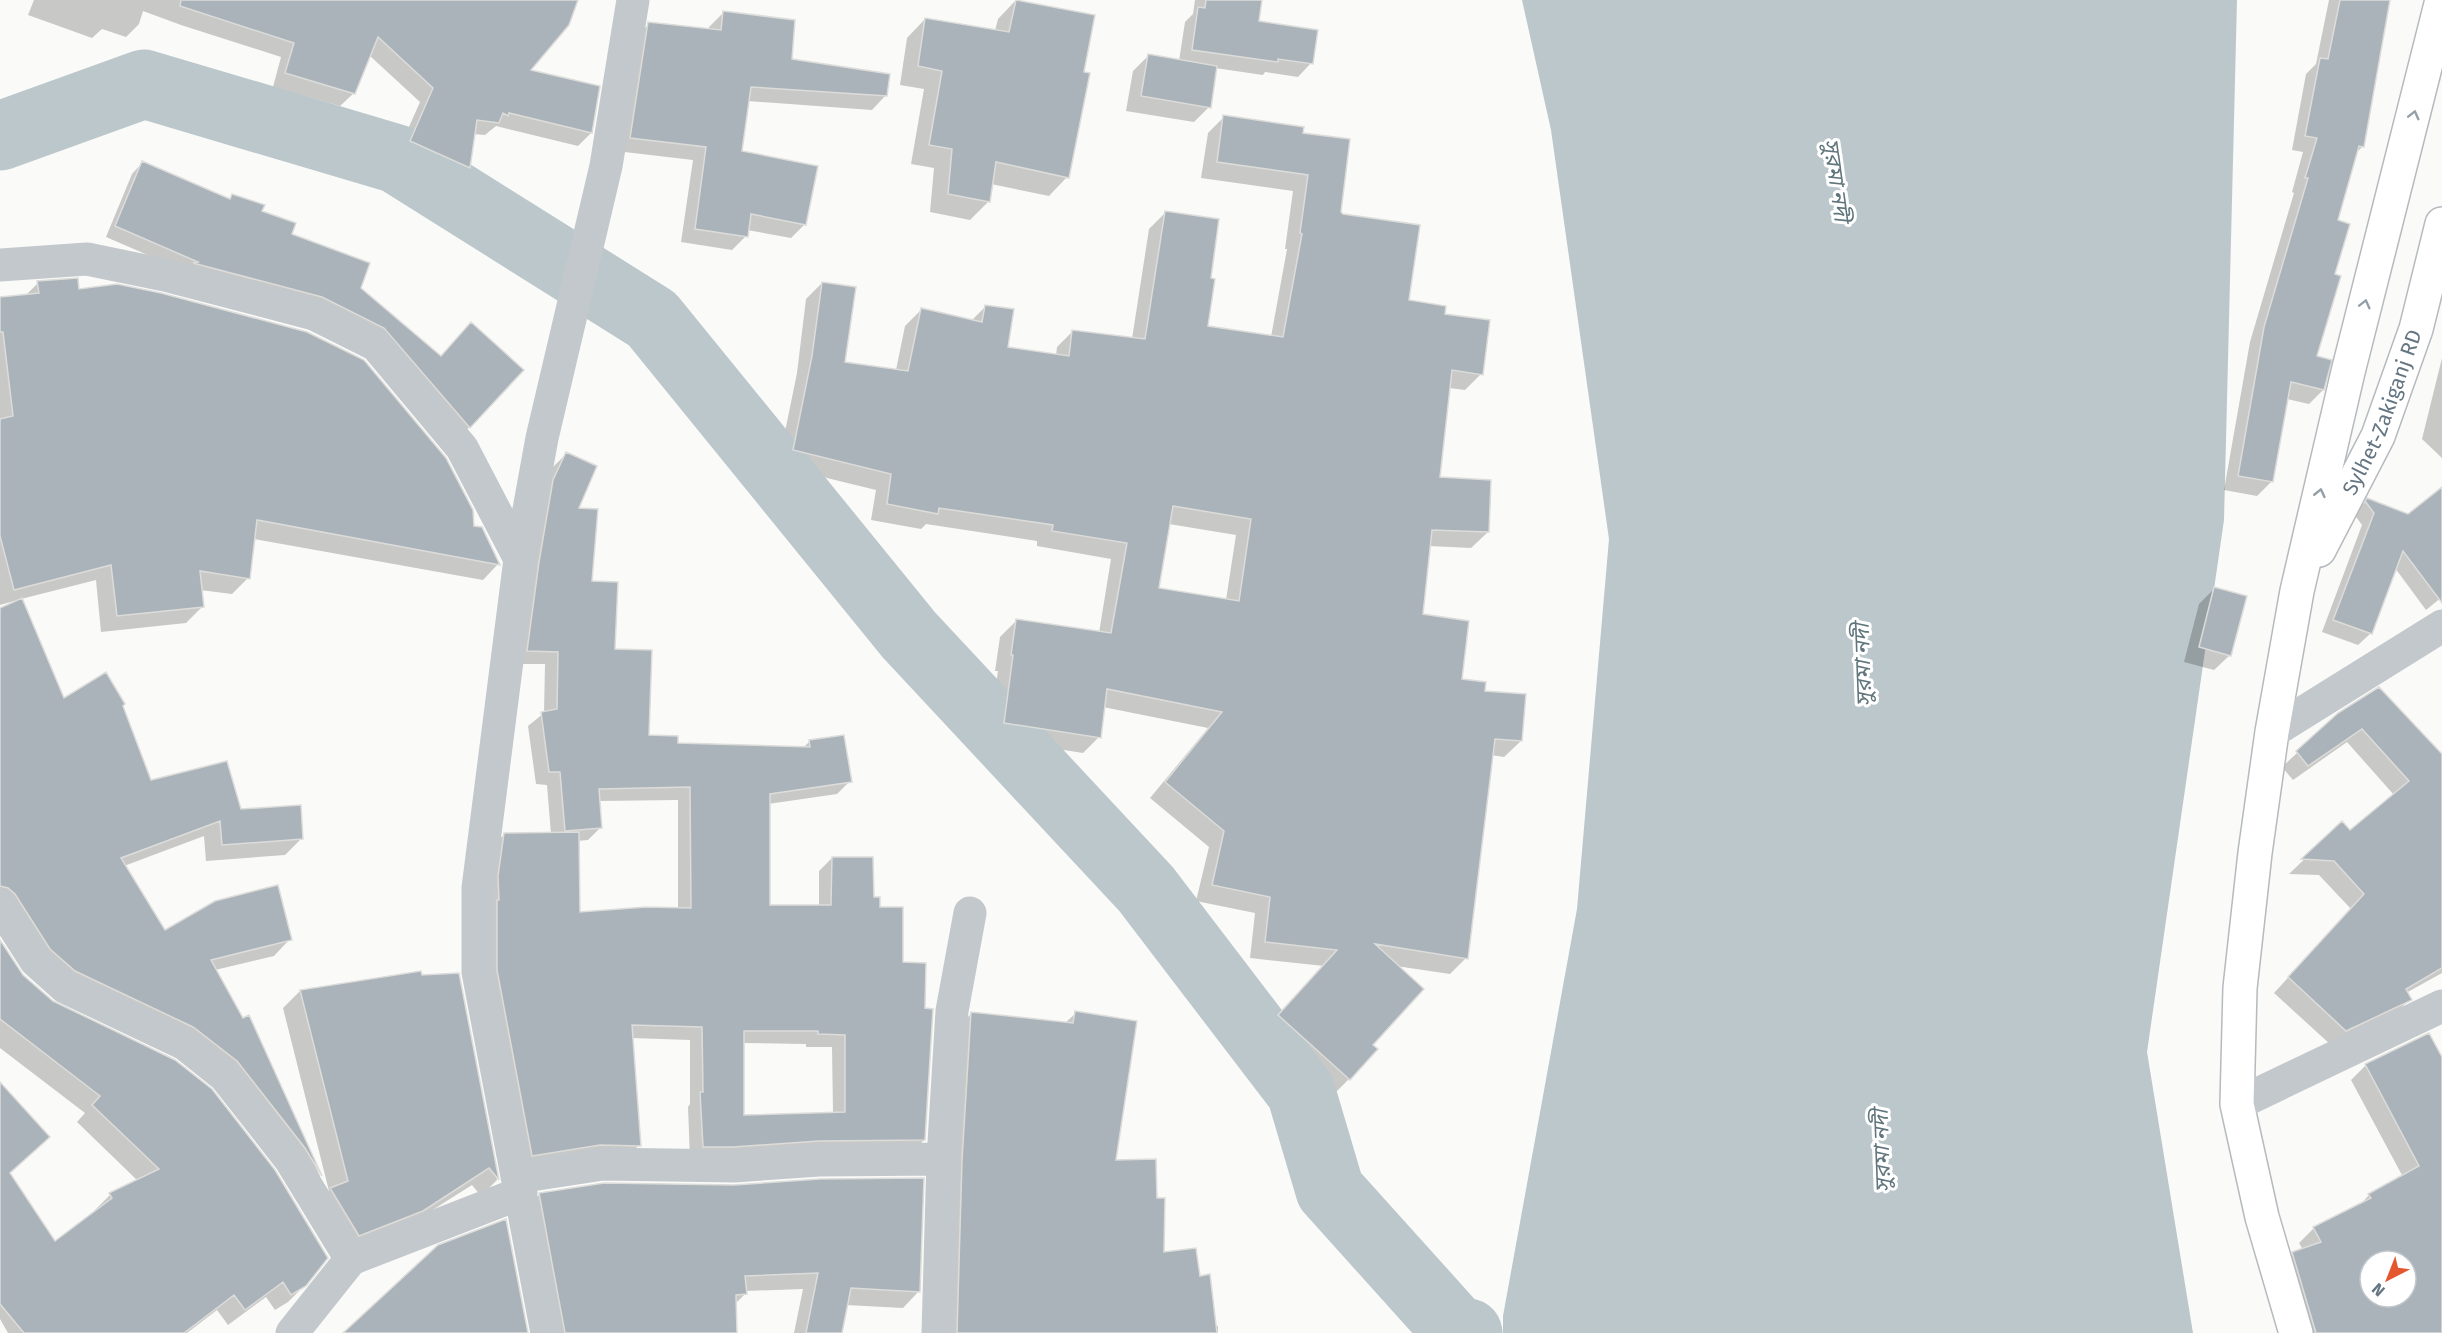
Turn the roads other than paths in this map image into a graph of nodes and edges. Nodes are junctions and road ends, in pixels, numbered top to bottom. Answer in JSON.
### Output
{"nodes":[{"id":1,"x":633,"y":0,"type":"edge"},
{"id":2,"x":2442,"y":0,"type":"edge"},
{"id":3,"x":2442,"y":224,"type":"edge"},
{"id":4,"x":0,"y":265,"type":"edge"},
{"id":5,"x":520,"y":559,"type":"junction"},
{"id":6,"x":2297,"y":591,"type":"junction"},
{"id":7,"x":2442,"y":626,"type":"edge"},
{"id":8,"x":2272,"y":732,"type":"junction"},
{"id":9,"x":0,"y":905,"type":"edge"},
{"id":10,"x":970,"y":913,"type":"dead end"},
{"id":11,"x":2442,"y":1006,"type":"edge"},
{"id":12,"x":2237,"y":1104,"type":"junction"},
{"id":13,"x":943,"y":1159,"type":"junction"},
{"id":14,"x":520,"y":1185,"type":"junction"},
{"id":15,"x":351,"y":1259,"type":"junction"},
{"id":16,"x":292,"y":1333,"type":"edge"},
{"id":17,"x":547,"y":1333,"type":"edge"},
{"id":18,"x":938,"y":1333,"type":"edge"},
{"id":19,"x":2296,"y":1333,"type":"edge"}],
"edges":[{"from":1,"to":5,"type":"street"},
{"from":6,"to":2,"type":"main road","one_way":true},
{"from":3,"to":6,"type":"main road","name":"Sylhet-Zakiganj RD"},
{"from":4,"to":5,"type":"street"},
{"from":5,"to":14,"type":"street"},
{"from":6,"to":8,"type":"main road"},
{"from":7,"to":8,"type":"street"},
{"from":8,"to":12,"type":"main road"},
{"from":9,"to":15,"type":"street"},
{"from":10,"to":13,"type":"street"},
{"from":11,"to":12,"type":"street"},
{"from":12,"to":19,"type":"main road"},
{"from":13,"to":14,"type":"street"},
{"from":13,"to":18,"type":"street"},
{"from":14,"to":15,"type":"street"},
{"from":14,"to":17,"type":"street"},
{"from":15,"to":16,"type":"street"}]}
